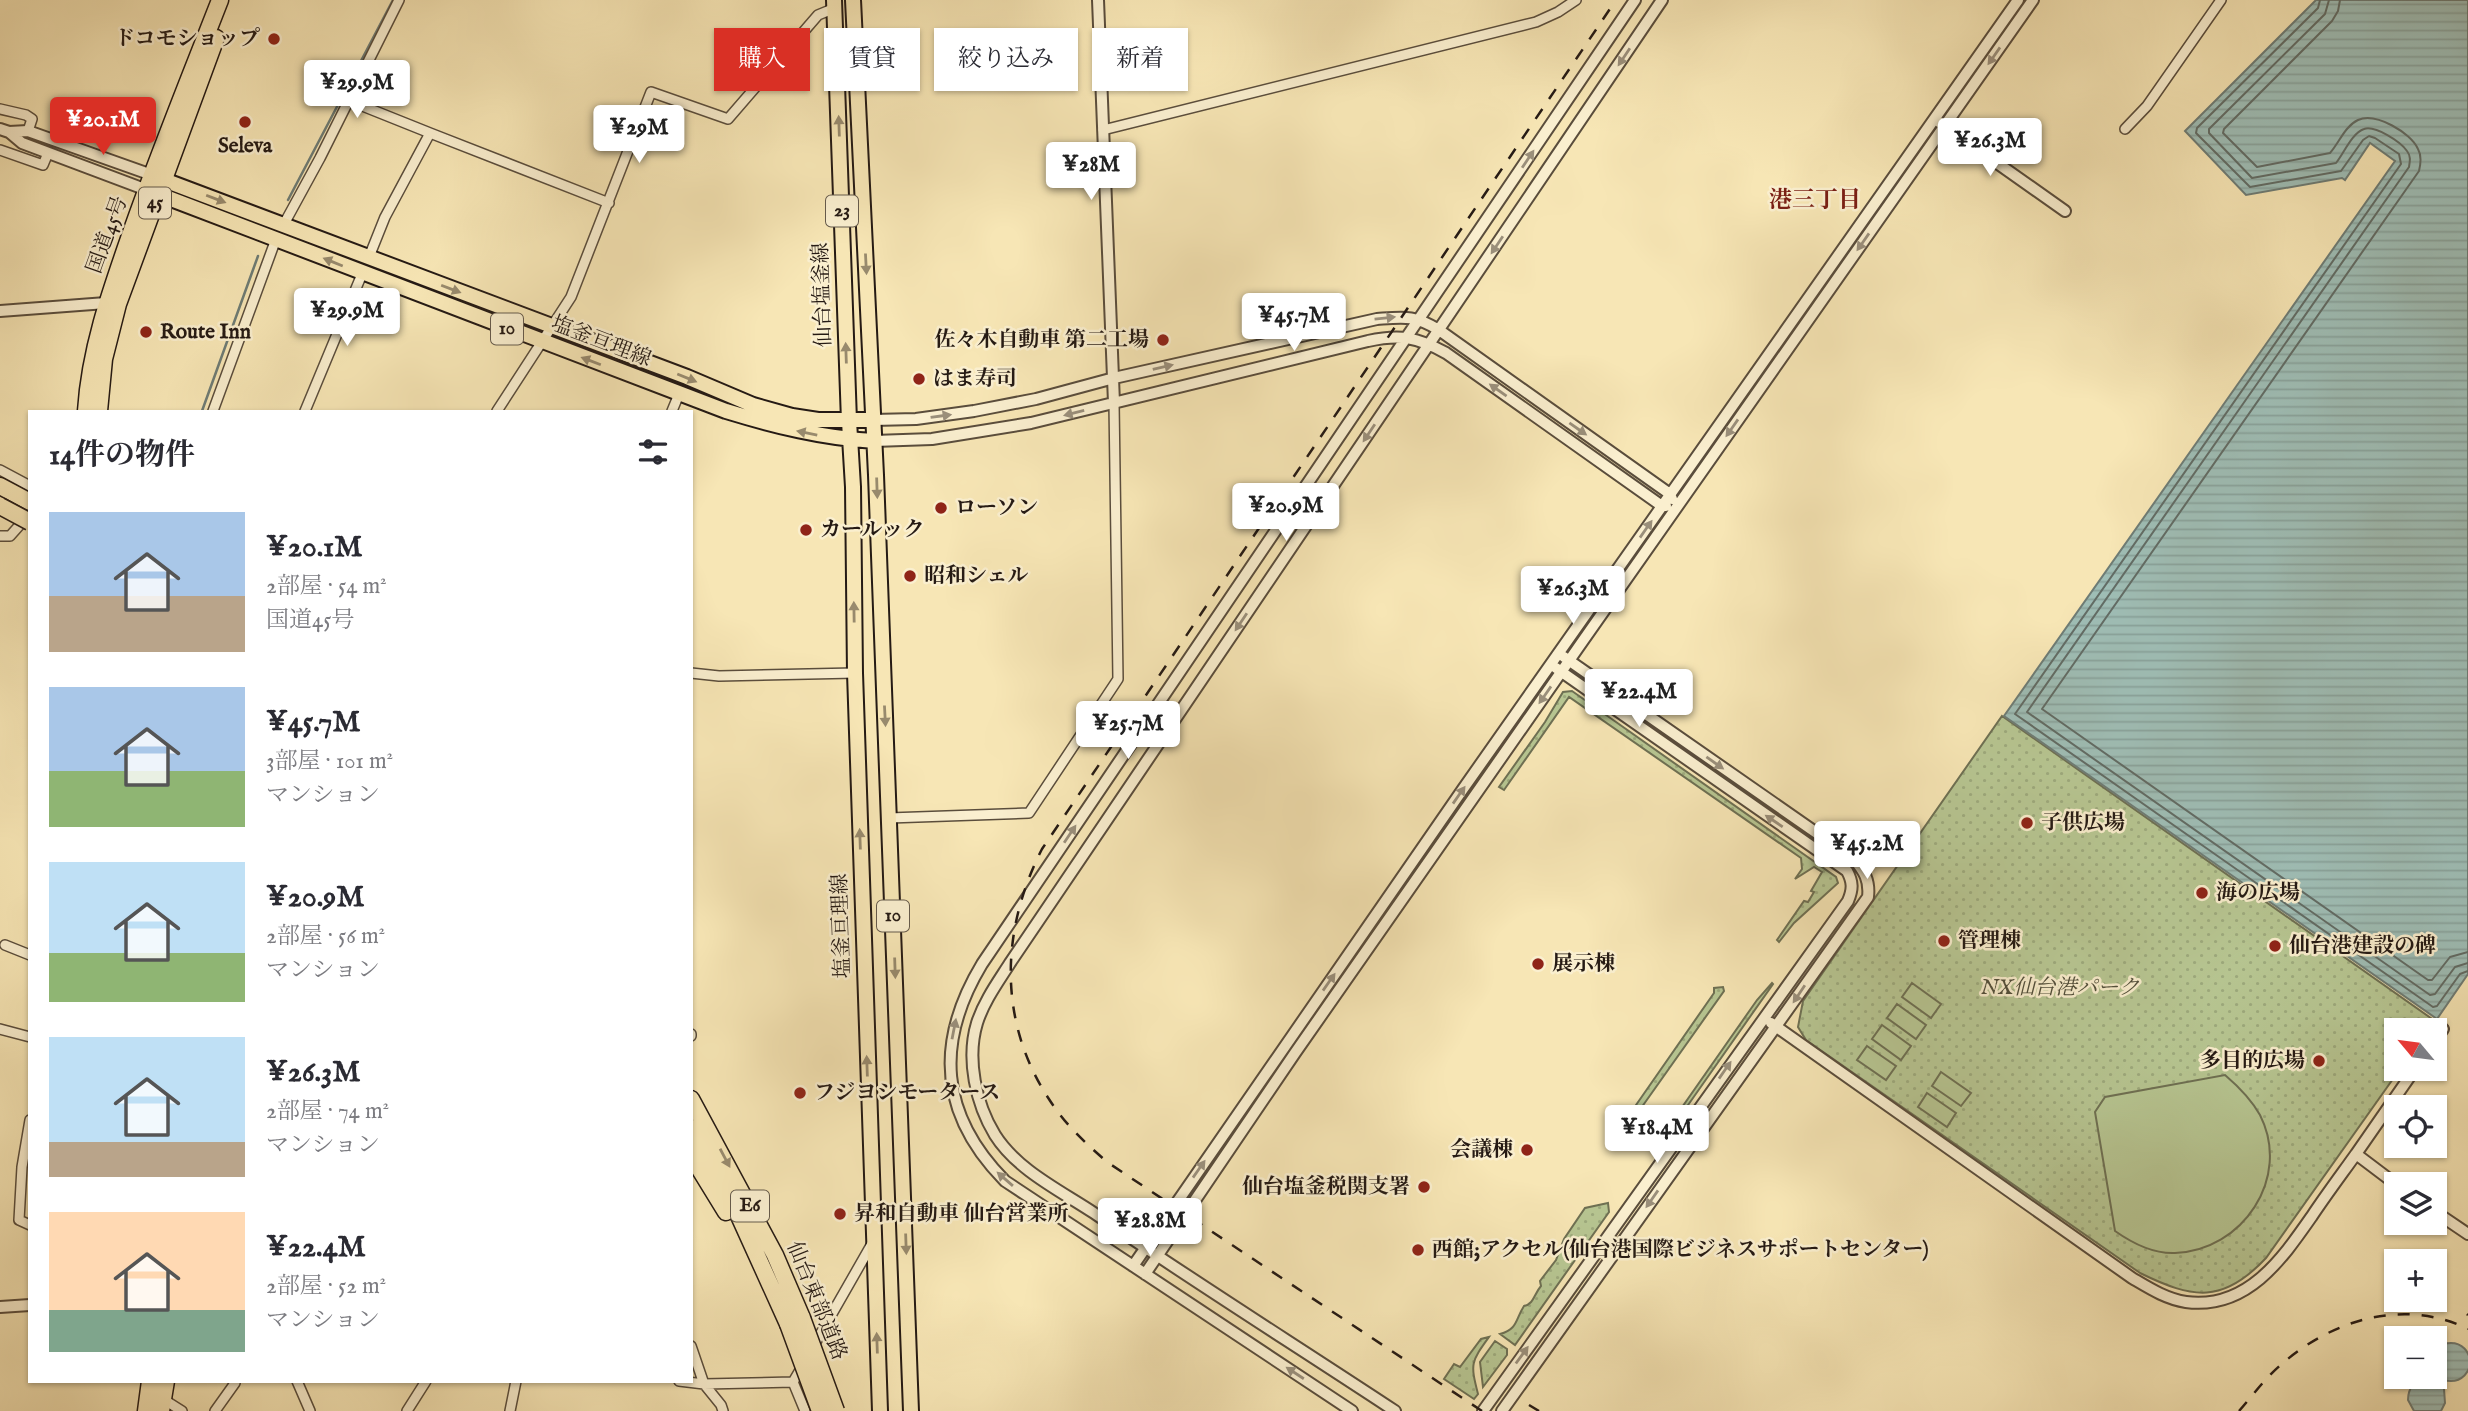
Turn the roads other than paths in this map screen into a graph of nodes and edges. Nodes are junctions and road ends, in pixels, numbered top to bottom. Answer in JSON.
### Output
{"nodes":[{"id":1,"x":220,"y":0,"type":"edge"},
{"id":2,"x":231,"y":0,"type":"edge"},
{"id":3,"x":400,"y":0,"type":"edge"},
{"id":4,"x":853,"y":0,"type":"edge"},
{"id":5,"x":1098,"y":0,"type":"edge"},
{"id":6,"x":1576,"y":0,"type":"edge"},
{"id":7,"x":1635,"y":0,"type":"edge"},
{"id":8,"x":1662,"y":0,"type":"edge"},
{"id":9,"x":2018,"y":0,"type":"edge"},
{"id":10,"x":2033,"y":0,"type":"edge"},
{"id":11,"x":2221,"y":0,"type":"edge"},
{"id":12,"x":834,"y":4,"type":"edge"},
{"id":13,"x":350,"y":101,"type":"junction"},
{"id":14,"x":0,"y":109,"type":"edge"},
{"id":15,"x":1933,"y":119,"type":"junction"},
{"id":16,"x":1944,"y":126,"type":"junction"},
{"id":17,"x":5,"y":130,"type":"edge"},
{"id":18,"x":1103,"y":130,"type":"junction"},
{"id":19,"x":2125,"y":130,"type":"dead end"},
{"id":20,"x":28,"y":131,"type":"junction"},
{"id":21,"x":430,"y":133,"type":"junction"},
{"id":22,"x":0,"y":150,"type":"edge"},
{"id":23,"x":48,"y":153,"type":"junction"},
{"id":24,"x":155,"y":185,"type":"junction"},
{"id":25,"x":609,"y":203,"type":"junction"},
{"id":26,"x":2065,"y":211,"type":"dead end"},
{"id":27,"x":284,"y":225,"type":"junction"},
{"id":28,"x":275,"y":239,"type":"junction"},
{"id":29,"x":369,"y":257,"type":"junction"},
{"id":30,"x":362,"y":274,"type":"junction"},
{"id":31,"x":106,"y":303,"type":"junction"},
{"id":32,"x":0,"y":311,"type":"edge"},
{"id":33,"x":1420,"y":319,"type":"junction"},
{"id":34,"x":551,"y":327,"type":"junction"},
{"id":35,"x":1439,"y":330,"type":"junction"},
{"id":36,"x":1407,"y":337,"type":"junction"},
{"id":37,"x":541,"y":342,"type":"junction"},
{"id":38,"x":1430,"y":344,"type":"junction"},
{"id":39,"x":1114,"y":378,"type":"junction"},
{"id":40,"x":678,"y":394,"type":"junction"},
{"id":41,"x":1114,"y":403,"type":"junction"},
{"id":42,"x":86,"y":410,"type":"edge"},
{"id":43,"x":99,"y":410,"type":"edge"},
{"id":44,"x":213,"y":410,"type":"edge"},
{"id":45,"x":305,"y":410,"type":"edge"},
{"id":46,"x":498,"y":410,"type":"edge"},
{"id":47,"x":672,"y":410,"type":"edge"},
{"id":48,"x":873,"y":420,"type":"junction"},
{"id":49,"x":849,"y":421,"type":"junction"},
{"id":50,"x":850,"y":440,"type":"junction"},
{"id":51,"x":874,"y":441,"type":"junction"},
{"id":52,"x":0,"y":470,"type":"edge"},
{"id":53,"x":28,"y":485,"type":"edge"},
{"id":54,"x":0,"y":486,"type":"edge"},
{"id":55,"x":1670,"y":494,"type":"junction"},
{"id":56,"x":28,"y":501,"type":"edge"},
{"id":57,"x":0,"y":506,"type":"edge"},
{"id":58,"x":1661,"y":506,"type":"junction"},
{"id":59,"x":1676,"y":507,"type":"junction"},
{"id":60,"x":28,"y":516,"type":"edge"},
{"id":61,"x":28,"y":521,"type":"edge"},
{"id":62,"x":0,"y":536,"type":"edge"},
{"id":63,"x":1559,"y":653,"type":"junction"},
{"id":64,"x":1569,"y":660,"type":"junction"},
{"id":65,"x":1551,"y":664,"type":"junction"},
{"id":66,"x":1561,"y":671,"type":"junction"},
{"id":67,"x":693,"y":673,"type":"edge"},
{"id":68,"x":855,"y":673,"type":"junction"},
{"id":69,"x":889,"y":818,"type":"junction"},
{"id":70,"x":5,"y":944,"type":"dead end"},
{"id":71,"x":28,"y":954,"type":"edge"},
{"id":72,"x":1763,"y":1017,"type":"junction"},
{"id":73,"x":1776,"y":1027,"type":"junction"},
{"id":74,"x":0,"y":1029,"type":"edge"},
{"id":75,"x":28,"y":1036,"type":"edge"},
{"id":76,"x":2406,"y":1082,"type":"edge"},
{"id":77,"x":693,"y":1103,"type":"edge"},
{"id":78,"x":693,"y":1132,"type":"edge"},
{"id":79,"x":28,"y":1144,"type":"edge"},
{"id":80,"x":2356,"y":1154,"type":"junction"},
{"id":81,"x":693,"y":1158,"type":"edge"},
{"id":82,"x":26,"y":1168,"type":"edge"},
{"id":83,"x":2384,"y":1175,"type":"edge"},
{"id":84,"x":2447,"y":1220,"type":"edge"},
{"id":85,"x":28,"y":1224,"type":"edge"},
{"id":86,"x":2468,"y":1234,"type":"edge"},
{"id":87,"x":873,"y":1242,"type":"junction"},
{"id":88,"x":1145,"y":1248,"type":"junction"},
{"id":89,"x":1157,"y":1255,"type":"junction"},
{"id":90,"x":1133,"y":1266,"type":"junction"},
{"id":91,"x":1145,"y":1274,"type":"junction"},
{"id":92,"x":0,"y":1299,"type":"edge"},
{"id":93,"x":28,"y":1305,"type":"edge"},
{"id":94,"x":0,"y":1307,"type":"edge"},
{"id":95,"x":792,"y":1320,"type":"junction"},
{"id":96,"x":693,"y":1352,"type":"edge"},
{"id":97,"x":793,"y":1382,"type":"junction"},
{"id":98,"x":150,"y":1383,"type":"edge"},
{"id":99,"x":166,"y":1383,"type":"edge"},
{"id":100,"x":233,"y":1383,"type":"edge"},
{"id":101,"x":298,"y":1383,"type":"edge"},
{"id":102,"x":425,"y":1383,"type":"edge"},
{"id":103,"x":516,"y":1383,"type":"edge"},
{"id":104,"x":693,"y":1383,"type":"edge"},
{"id":105,"x":704,"y":1384,"type":"junction"},
{"id":106,"x":162,"y":1405,"type":"edge"},
{"id":107,"x":146,"y":1411,"type":"edge"},
{"id":108,"x":182,"y":1411,"type":"edge"},
{"id":109,"x":215,"y":1411,"type":"edge"},
{"id":110,"x":310,"y":1411,"type":"edge"},
{"id":111,"x":407,"y":1411,"type":"edge"},
{"id":112,"x":510,"y":1411,"type":"edge"},
{"id":113,"x":723,"y":1411,"type":"edge"},
{"id":114,"x":805,"y":1411,"type":"edge"},
{"id":115,"x":820,"y":1411,"type":"edge"},
{"id":116,"x":836,"y":1411,"type":"edge"},
{"id":117,"x":880,"y":1411,"type":"edge"},
{"id":118,"x":911,"y":1411,"type":"edge"},
{"id":119,"x":1352,"y":1411,"type":"edge"},
{"id":120,"x":1395,"y":1411,"type":"edge"},
{"id":121,"x":1483,"y":1411,"type":"edge"},
{"id":122,"x":1502,"y":1411,"type":"edge"}],
"edges":[{"from":1,"to":24,"type":"highway","name":"国道45号","number":"45"},
{"from":2,"to":24,"type":"highway","name":"国道45号","number":"45"},
{"from":3,"to":13,"type":"street"},
{"from":4,"to":48,"type":"main road","name":"仙台塩釜線","number":"23","one_way":true},
{"from":5,"to":18,"type":"street"},
{"from":6,"to":18,"type":"street"},
{"from":33,"to":7,"type":"street","one_way":true},
{"from":8,"to":35,"type":"street","one_way":true},
{"from":9,"to":15,"type":"street"},
{"from":10,"to":16,"type":"street","one_way":true},
{"from":11,"to":19,"type":"street"},
{"from":12,"to":25,"type":"street"},
{"from":49,"to":12,"type":"main road","name":"仙台塩釜線","number":"23","one_way":true},
{"from":13,"to":21,"type":"street"},
{"from":13,"to":27,"type":"street"},
{"from":14,"to":20,"type":"street"},
{"from":15,"to":16,"type":"street"},
{"from":15,"to":55,"type":"street"},
{"from":16,"to":26,"type":"street"},
{"from":16,"to":59,"type":"street","one_way":true},
{"from":17,"to":20,"type":"street"},
{"from":17,"to":23,"type":"street"},
{"from":18,"to":39,"type":"street"},
{"from":20,"to":24,"type":"street"},
{"from":21,"to":25,"type":"street"},
{"from":21,"to":29,"type":"street"},
{"from":22,"to":23,"type":"street"},
{"from":23,"to":24,"type":"street"},
{"from":24,"to":27,"type":"main road","name":"塩釜亘理線","number":"10","one_way":true},
{"from":24,"to":28,"type":"main road","name":"塩釜亘理線","number":"10"},
{"from":24,"to":31,"type":"highway","name":"国道45号","number":"45"},
{"from":24,"to":43,"type":"highway","name":"国道45号","number":"45"},
{"from":25,"to":34,"type":"street"},
{"from":27,"to":29,"type":"main road","name":"塩釜亘理線","number":"10"},
{"from":30,"to":28,"type":"main road","name":"塩釜亘理線","number":"10","one_way":true},
{"from":28,"to":44,"type":"street"},
{"from":29,"to":34,"type":"main road","name":"塩釜亘理線","number":"10","one_way":true},
{"from":30,"to":37,"type":"main road","name":"塩釜亘理線","number":"10"},
{"from":30,"to":45,"type":"street"},
{"from":31,"to":32,"type":"street"},
{"from":31,"to":42,"type":"highway","name":"国道45号","number":"45"},
{"from":33,"to":35,"type":"street"},
{"from":33,"to":36,"type":"street"},
{"from":39,"to":33,"type":"street","one_way":true},
{"from":34,"to":37,"type":"street"},
{"from":34,"to":49,"type":"main road","name":"塩釜亘理線","number":"10","one_way":true},
{"from":35,"to":38,"type":"street"},
{"from":35,"to":55,"type":"street","one_way":true},
{"from":36,"to":38,"type":"street"},
{"from":36,"to":41,"type":"street"},
{"from":90,"to":36,"type":"street","one_way":true},
{"from":40,"to":37,"type":"main road","name":"塩釜亘理線","number":"10","one_way":true},
{"from":37,"to":46,"type":"street"},
{"from":58,"to":38,"type":"street","one_way":true},
{"from":38,"to":88,"type":"street","one_way":true},
{"from":39,"to":41,"type":"street"},
{"from":48,"to":39,"type":"street","one_way":true},
{"from":40,"to":47,"type":"street"},
{"from":50,"to":40,"type":"main road","name":"塩釜亘理線","number":"10","one_way":true},
{"from":41,"to":51,"type":"street","one_way":true},
{"from":41,"to":69,"type":"street"},
{"from":48,"to":49,"type":"main road","name":"塩釜亘理線","number":"10"},
{"from":48,"to":51,"type":"main road","number":"10"},
{"from":49,"to":50,"type":"main road","name":"塩釜亘理線","number":"10"},
{"from":50,"to":51,"type":"main road","name":"塩釜亘理線","number":"10"},
{"from":68,"to":50,"type":"main road","name":"塩釜亘理線","number":"10","one_way":true},
{"from":51,"to":69,"type":"main road","number":"10","one_way":true},
{"from":52,"to":53,"type":"street"},
{"from":54,"to":56,"type":"highway"},
{"from":55,"to":58,"type":"street"},
{"from":55,"to":59,"type":"street"},
{"from":57,"to":61,"type":"highway","bridge":true},
{"from":58,"to":59,"type":"street"},
{"from":63,"to":58,"type":"street","one_way":true},
{"from":59,"to":64,"type":"street"},
{"from":60,"to":62,"type":"street"},
{"from":63,"to":64,"type":"street"},
{"from":63,"to":65,"type":"street"},
{"from":64,"to":66,"type":"street"},
{"from":64,"to":73,"type":"street","one_way":true},
{"from":65,"to":66,"type":"street"},
{"from":88,"to":65,"type":"street","one_way":true},
{"from":72,"to":66,"type":"street","one_way":true},
{"from":66,"to":89,"type":"street","one_way":true},
{"from":67,"to":68,"type":"street"},
{"from":87,"to":68,"type":"main road","name":"塩釜亘理線","number":"10","one_way":true},
{"from":69,"to":118,"type":"main road","number":"10","one_way":true},
{"from":70,"to":71,"type":"street"},
{"from":72,"to":73,"type":"street"},
{"from":121,"to":72,"type":"street","one_way":true},
{"from":73,"to":80,"type":"street"},
{"from":73,"to":122,"type":"street","one_way":true},
{"from":74,"to":75,"type":"street"},
{"from":76,"to":80,"type":"street"},
{"from":77,"to":95,"type":"highway","name":"仙台東部道路","number":"E6","one_way":true},
{"from":78,"to":95,"type":"highway","name":"仙台東部道路","number":"E6"},
{"from":79,"to":82,"type":"street"},
{"from":80,"to":83,"type":"street"},
{"from":81,"to":95,"type":"highway"},
{"from":82,"to":85,"type":"street"},
{"from":84,"to":86,"type":"street"},
{"from":87,"to":97,"type":"street"},
{"from":117,"to":87,"type":"main road","name":"塩釜亘理線","number":"10","one_way":true},
{"from":88,"to":89,"type":"street"},
{"from":88,"to":90,"type":"street"},
{"from":89,"to":91,"type":"street"},
{"from":89,"to":120,"type":"street"},
{"from":90,"to":91,"type":"street"},
{"from":119,"to":91,"type":"street","one_way":true},
{"from":92,"to":94,"type":"street"},
{"from":93,"to":94,"type":"street"},
{"from":95,"to":115,"type":"highway","name":"仙台東部道路","number":"E6","bridge":true},
{"from":95,"to":116,"type":"highway","name":"仙台東部道路","number":"E6","bridge":true},
{"from":96,"to":105,"type":"street"},
{"from":97,"to":105,"type":"street"},
{"from":97,"to":114,"type":"street"},
{"from":98,"to":107,"type":"highway"},
{"from":99,"to":106,"type":"highway"},
{"from":100,"to":109,"type":"street"},
{"from":101,"to":110,"type":"street"},
{"from":102,"to":111,"type":"street"},
{"from":103,"to":112,"type":"street"},
{"from":104,"to":105,"type":"street"},
{"from":105,"to":113,"type":"street"},
{"from":106,"to":108,"type":"street"}]}
